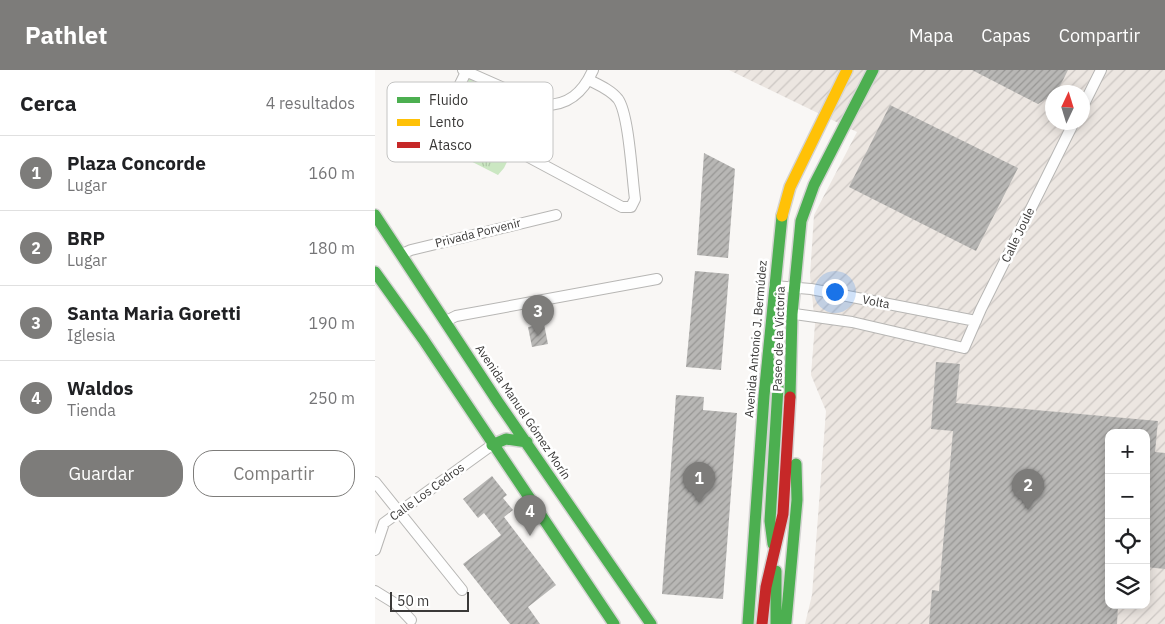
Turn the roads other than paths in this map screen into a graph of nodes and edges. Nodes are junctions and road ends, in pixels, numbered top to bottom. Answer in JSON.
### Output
{"nodes":[{"id":1,"x":465,"y":70,"type":"edge"},
{"id":2,"x":593,"y":70,"type":"edge"},
{"id":3,"x":847,"y":70,"type":"edge"},
{"id":4,"x":873,"y":70,"type":"edge"},
{"id":5,"x":1101,"y":70,"type":"edge"},
{"id":6,"x":589,"y":80,"type":"junction"},
{"id":7,"x":460,"y":82,"type":"edge"},
{"id":8,"x":491,"y":82,"type":"edge"},
{"id":9,"x":1090,"y":92,"type":"edge"},
{"id":10,"x":553,"y":105,"type":"edge"},
{"id":11,"x":1070,"y":130,"type":"edge"},
{"id":12,"x":536,"y":162,"type":"edge"},
{"id":13,"x":375,"y":215,"type":"edge"},
{"id":14,"x":555,"y":215,"type":"dead end"},
{"id":15,"x":402,"y":254,"type":"junction"},
{"id":16,"x":375,"y":272,"type":"edge"},
{"id":17,"x":657,"y":279,"type":"dead end"},
{"id":18,"x":775,"y":286,"type":"junction"},
{"id":19,"x":794,"y":287,"type":"junction"},
{"id":20,"x":773,"y":311,"type":"junction"},
{"id":21,"x":792,"y":314,"type":"junction"},
{"id":22,"x":446,"y":321,"type":"junction"},
{"id":23,"x":976,"y":321,"type":"junction"},
{"id":24,"x":964,"y":348,"type":"joint"},
{"id":25,"x":769,"y":358,"type":"junction"},
{"id":26,"x":499,"y":402,"type":"junction"},
{"id":27,"x":474,"y":418,"type":"junction"},
{"id":28,"x":790,"y":420,"type":"junction"},
{"id":29,"x":527,"y":442,"type":"junction"},
{"id":30,"x":492,"y":445,"type":"junction"},
{"id":31,"x":375,"y":482,"type":"edge"},
{"id":32,"x":399,"y":511,"type":"junction"},
{"id":33,"x":774,"y":549,"type":"junction"},
{"id":34,"x":375,"y":550,"type":"edge"},
{"id":35,"x":462,"y":590,"type":"dead end"},
{"id":36,"x":375,"y":591,"type":"edge"},
{"id":37,"x":411,"y":620,"type":"dead end"},
{"id":38,"x":614,"y":624,"type":"edge"},
{"id":39,"x":651,"y":624,"type":"edge"},
{"id":40,"x":748,"y":624,"type":"edge"},
{"id":41,"x":762,"y":624,"type":"edge"},
{"id":42,"x":776,"y":624,"type":"edge"},
{"id":43,"x":786,"y":624,"type":"edge"}],
"edges":[{"from":1,"to":7,"type":"street"},
{"from":1,"to":8,"type":"street"},
{"from":2,"to":6,"type":"street"},
{"from":3,"to":18,"type":"main road","name":"Avenida Antonio J. Bermúdez"},
{"from":4,"to":19,"type":"main road","name":"Paseo de la Victoria"},
{"from":5,"to":9,"type":"street"},
{"from":6,"to":10,"type":"street"},
{"from":6,"to":12,"type":"street"},
{"from":11,"to":23,"type":"street","name":"Calle Joule"},
{"from":13,"to":15,"type":"main road","name":"Avenida Manuel Gómez Morín"},
{"from":14,"to":15,"type":"street","name":"Privada Porvenir"},
{"from":15,"to":22,"type":"main road","name":"Avenida Manuel Gómez Morín"},
{"from":16,"to":27,"type":"main road"},
{"from":17,"to":22,"type":"street"},
{"from":18,"to":19,"type":"street","name":"Volta"},
{"from":18,"to":20,"type":"main road","name":"Avenida Antonio J. Bermúdez"},
{"from":19,"to":21,"type":"main road","name":"Paseo de la Victoria"},
{"from":19,"to":23,"type":"street","name":"Volta"},
{"from":20,"to":21,"type":"street","name":"Volta"},
{"from":20,"to":25,"type":"main road","name":"Avenida Antonio J. Bermúdez"},
{"from":21,"to":24,"type":"street","name":"Volta"},
{"from":21,"to":28,"type":"main road","name":"Paseo de la Victoria"},
{"from":22,"to":26,"type":"main road","name":"Avenida Manuel Gómez Morín"},
{"from":23,"to":24,"type":"street","name":"Calle Joule"},
{"from":25,"to":33,"type":"main road"},
{"from":25,"to":40,"type":"main road","name":"Avenida Antonio J. Bermúdez"},
{"from":26,"to":27,"type":"main road"},
{"from":26,"to":29,"type":"main road","name":"Avenida Manuel Gómez Morín"},
{"from":27,"to":30,"type":"main road"},
{"from":28,"to":33,"type":"main road","name":"Paseo de la Victoria"},
{"from":28,"to":43,"type":"main road"},
{"from":29,"to":30,"type":"main road"},
{"from":29,"to":39,"type":"main road","name":"Avenida Manuel Gómez Morín"},
{"from":30,"to":32,"type":"street","name":"Calle Los Cedros"},
{"from":30,"to":38,"type":"main road"},
{"from":31,"to":32,"type":"street"},
{"from":32,"to":34,"type":"street","name":"Calle Los Cedros"},
{"from":32,"to":35,"type":"street"},
{"from":33,"to":41,"type":"main road","name":"Paseo de la Victoria"},
{"from":33,"to":42,"type":"main road"},
{"from":36,"to":37,"type":"street"}]}
